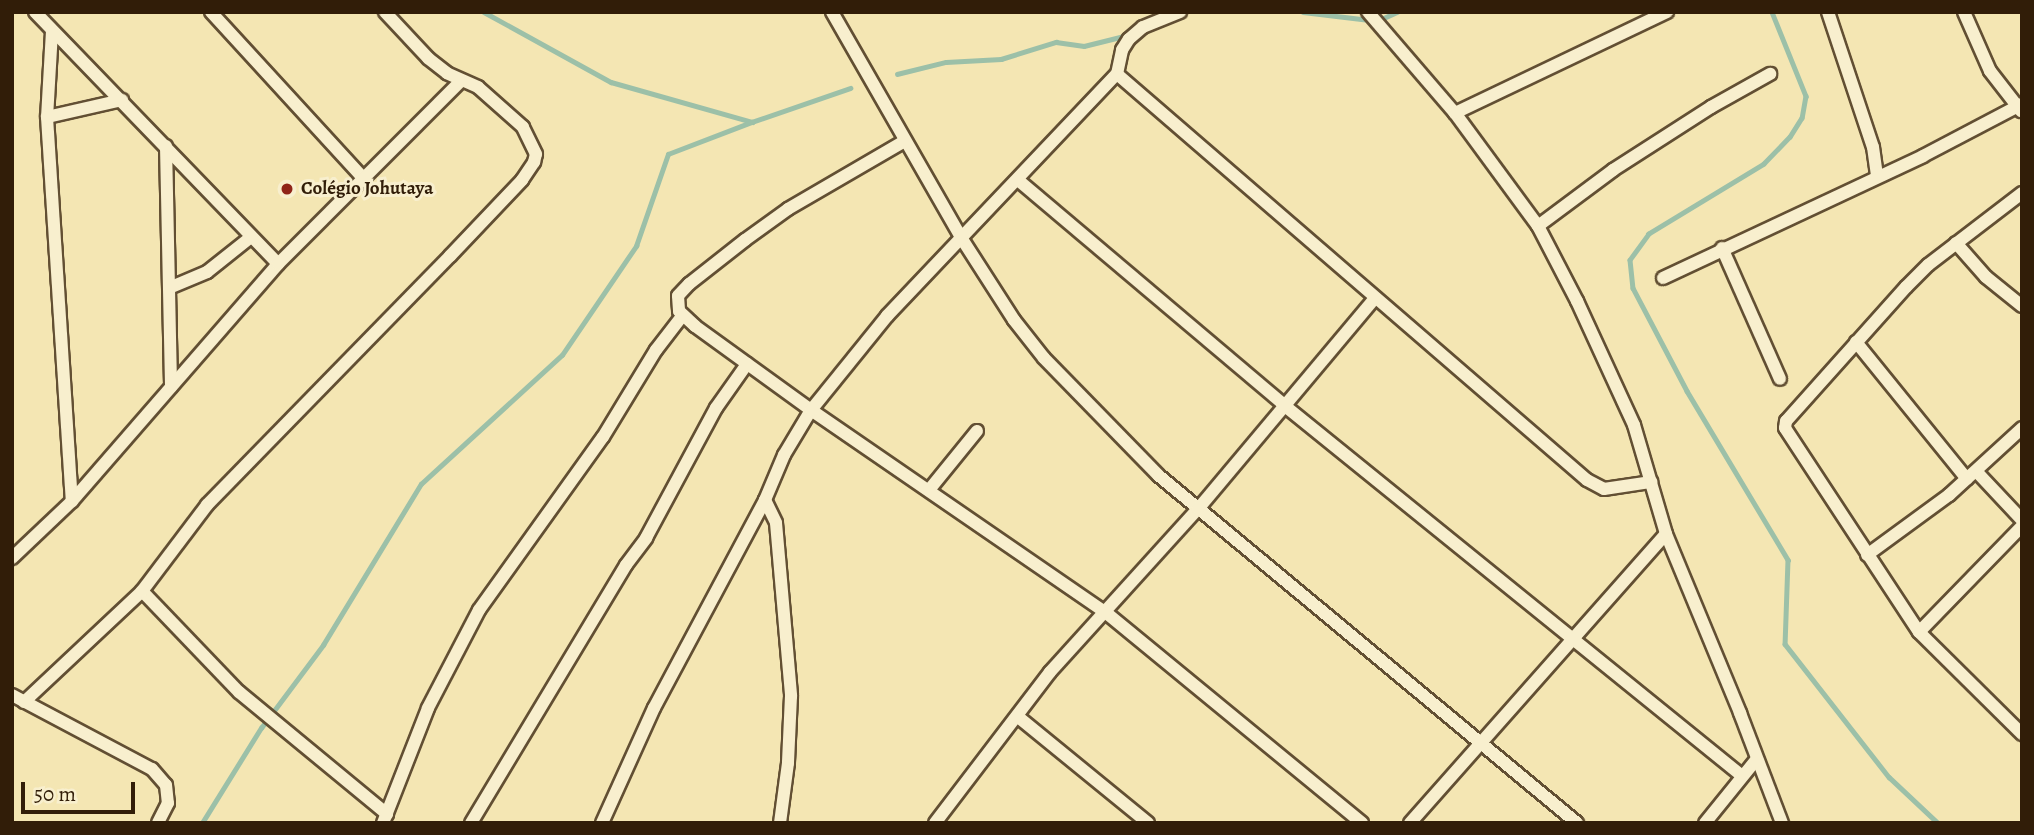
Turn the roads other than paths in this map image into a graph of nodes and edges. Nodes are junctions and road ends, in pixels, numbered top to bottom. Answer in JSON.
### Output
{"nodes":[{"id":1,"x":35,"y":12,"type":"edge"},
{"id":2,"x":211,"y":12,"type":"edge"},
{"id":3,"x":386,"y":12,"type":"edge"},
{"id":4,"x":832,"y":12,"type":"edge"},
{"id":5,"x":1180,"y":12,"type":"edge"},
{"id":6,"x":1368,"y":12,"type":"edge"},
{"id":7,"x":1667,"y":12,"type":"edge"},
{"id":8,"x":1828,"y":12,"type":"edge"},
{"id":9,"x":1964,"y":12,"type":"edge"},
{"id":10,"x":52,"y":31,"type":"junction"},
{"id":11,"x":1117,"y":75,"type":"junction"},
{"id":12,"x":1770,"y":75,"type":"dead end"},
{"id":13,"x":461,"y":81,"type":"junction"},
{"id":14,"x":122,"y":100,"type":"junction"},
{"id":15,"x":2020,"y":107,"type":"edge"},
{"id":16,"x":1455,"y":113,"type":"junction"},
{"id":17,"x":47,"y":117,"type":"junction"},
{"id":18,"x":904,"y":142,"type":"junction"},
{"id":19,"x":166,"y":146,"type":"junction"},
{"id":20,"x":1877,"y":176,"type":"junction"},
{"id":21,"x":362,"y":177,"type":"junction"},
{"id":22,"x":1018,"y":180,"type":"junction"},
{"id":23,"x":2022,"y":193,"type":"edge"},
{"id":24,"x":1538,"y":226,"type":"junction"},
{"id":25,"x":251,"y":237,"type":"junction"},
{"id":26,"x":962,"y":239,"type":"junction"},
{"id":27,"x":1956,"y":243,"type":"junction"},
{"id":28,"x":1722,"y":248,"type":"junction"},
{"id":29,"x":278,"y":264,"type":"junction"},
{"id":30,"x":1663,"y":278,"type":"dead end"},
{"id":31,"x":169,"y":288,"type":"junction"},
{"id":32,"x":1375,"y":298,"type":"junction"},
{"id":33,"x":2022,"y":306,"type":"edge"},
{"id":34,"x":683,"y":314,"type":"junction"},
{"id":35,"x":1857,"y":342,"type":"junction"},
{"id":36,"x":747,"y":363,"type":"junction"},
{"id":37,"x":1780,"y":379,"type":"dead end"},
{"id":38,"x":170,"y":387,"type":"junction"},
{"id":39,"x":1285,"y":406,"type":"junction"},
{"id":40,"x":811,"y":410,"type":"junction"},
{"id":41,"x":2022,"y":428,"type":"edge"},
{"id":42,"x":977,"y":431,"type":"dead end"},
{"id":43,"x":1971,"y":475,"type":"junction"},
{"id":44,"x":1651,"y":482,"type":"junction"},
{"id":45,"x":929,"y":490,"type":"junction"},
{"id":46,"x":765,"y":500,"type":"junction"},
{"id":47,"x":72,"y":501,"type":"junction"},
{"id":48,"x":1198,"y":509,"type":"junction"},
{"id":49,"x":2022,"y":520,"type":"edge"},
{"id":50,"x":2022,"y":526,"type":"edge"},
{"id":51,"x":1666,"y":534,"type":"junction"},
{"id":52,"x":1867,"y":555,"type":"junction"},
{"id":53,"x":12,"y":558,"type":"edge"},
{"id":54,"x":142,"y":591,"type":"junction"},
{"id":55,"x":1104,"y":611,"type":"junction"},
{"id":56,"x":1919,"y":632,"type":"junction"},
{"id":57,"x":1572,"y":639,"type":"junction"},
{"id":58,"x":18,"y":699,"type":"edge"},
{"id":59,"x":1017,"y":716,"type":"junction"},
{"id":60,"x":2022,"y":734,"type":"edge"},
{"id":61,"x":1480,"y":744,"type":"junction"},
{"id":62,"x":1756,"y":761,"type":"junction"},
{"id":63,"x":1742,"y":776,"type":"junction"},
{"id":64,"x":385,"y":819,"type":"edge"},
{"id":65,"x":158,"y":823,"type":"edge"},
{"id":66,"x":471,"y":823,"type":"edge"},
{"id":67,"x":602,"y":823,"type":"edge"},
{"id":68,"x":780,"y":823,"type":"edge"},
{"id":69,"x":934,"y":823,"type":"edge"},
{"id":70,"x":1148,"y":823,"type":"edge"},
{"id":71,"x":1362,"y":823,"type":"edge"},
{"id":72,"x":1410,"y":823,"type":"edge"},
{"id":73,"x":1577,"y":823,"type":"edge"},
{"id":74,"x":1705,"y":823,"type":"edge"},
{"id":75,"x":1782,"y":823,"type":"edge"}],
"edges":[{"from":1,"to":10,"type":"street"},
{"from":2,"to":21,"type":"street"},
{"from":3,"to":13,"type":"street"},
{"from":4,"to":18,"type":"street"},
{"from":5,"to":11,"type":"street"},
{"from":6,"to":16,"type":"street"},
{"from":7,"to":16,"type":"street"},
{"from":8,"to":20,"type":"street"},
{"from":9,"to":15,"type":"street"},
{"from":10,"to":14,"type":"street"},
{"from":10,"to":17,"type":"street"},
{"from":11,"to":22,"type":"street"},
{"from":11,"to":32,"type":"street"},
{"from":12,"to":24,"type":"street"},
{"from":13,"to":21,"type":"street"},
{"from":13,"to":54,"type":"street"},
{"from":14,"to":17,"type":"street"},
{"from":14,"to":19,"type":"street"},
{"from":15,"to":20,"type":"street"},
{"from":16,"to":24,"type":"street"},
{"from":17,"to":47,"type":"street"},
{"from":18,"to":26,"type":"street"},
{"from":18,"to":34,"type":"street"},
{"from":19,"to":25,"type":"street"},
{"from":19,"to":31,"type":"street"},
{"from":20,"to":28,"type":"street"},
{"from":21,"to":29,"type":"street"},
{"from":22,"to":26,"type":"street"},
{"from":22,"to":39,"type":"street"},
{"from":23,"to":27,"type":"street"},
{"from":24,"to":44,"type":"street"},
{"from":25,"to":29,"type":"street"},
{"from":25,"to":31,"type":"street"},
{"from":26,"to":40,"type":"street"},
{"from":26,"to":48,"type":"street"},
{"from":27,"to":33,"type":"street"},
{"from":27,"to":35,"type":"street"},
{"from":28,"to":30,"type":"street"},
{"from":28,"to":37,"type":"street"},
{"from":29,"to":38,"type":"street"},
{"from":31,"to":38,"type":"street"},
{"from":32,"to":39,"type":"street"},
{"from":32,"to":44,"type":"street"},
{"from":34,"to":36,"type":"street"},
{"from":34,"to":64,"type":"street"},
{"from":35,"to":43,"type":"street"},
{"from":35,"to":52,"type":"street"},
{"from":36,"to":40,"type":"street"},
{"from":36,"to":66,"type":"street"},
{"from":38,"to":47,"type":"street"},
{"from":39,"to":48,"type":"street"},
{"from":39,"to":57,"type":"street"},
{"from":40,"to":45,"type":"street"},
{"from":40,"to":46,"type":"street"},
{"from":41,"to":43,"type":"street"},
{"from":42,"to":45,"type":"street"},
{"from":43,"to":49,"type":"street"},
{"from":43,"to":52,"type":"street"},
{"from":44,"to":51,"type":"street"},
{"from":45,"to":55,"type":"street"},
{"from":46,"to":67,"type":"street"},
{"from":46,"to":68,"type":"street"},
{"from":47,"to":53,"type":"street"},
{"from":48,"to":55,"type":"street"},
{"from":48,"to":61,"type":"street"},
{"from":50,"to":56,"type":"street"},
{"from":51,"to":57,"type":"street"},
{"from":51,"to":62,"type":"street"},
{"from":52,"to":56,"type":"street"},
{"from":54,"to":58,"type":"street"},
{"from":54,"to":64,"type":"street"},
{"from":55,"to":59,"type":"street"},
{"from":55,"to":71,"type":"street"},
{"from":56,"to":60,"type":"street"},
{"from":57,"to":61,"type":"street"},
{"from":57,"to":63,"type":"street"},
{"from":58,"to":65,"type":"street"},
{"from":59,"to":69,"type":"street"},
{"from":59,"to":70,"type":"street"},
{"from":61,"to":72,"type":"street"},
{"from":61,"to":73,"type":"street"},
{"from":62,"to":63,"type":"street"},
{"from":62,"to":75,"type":"street"},
{"from":63,"to":74,"type":"street"}]}
